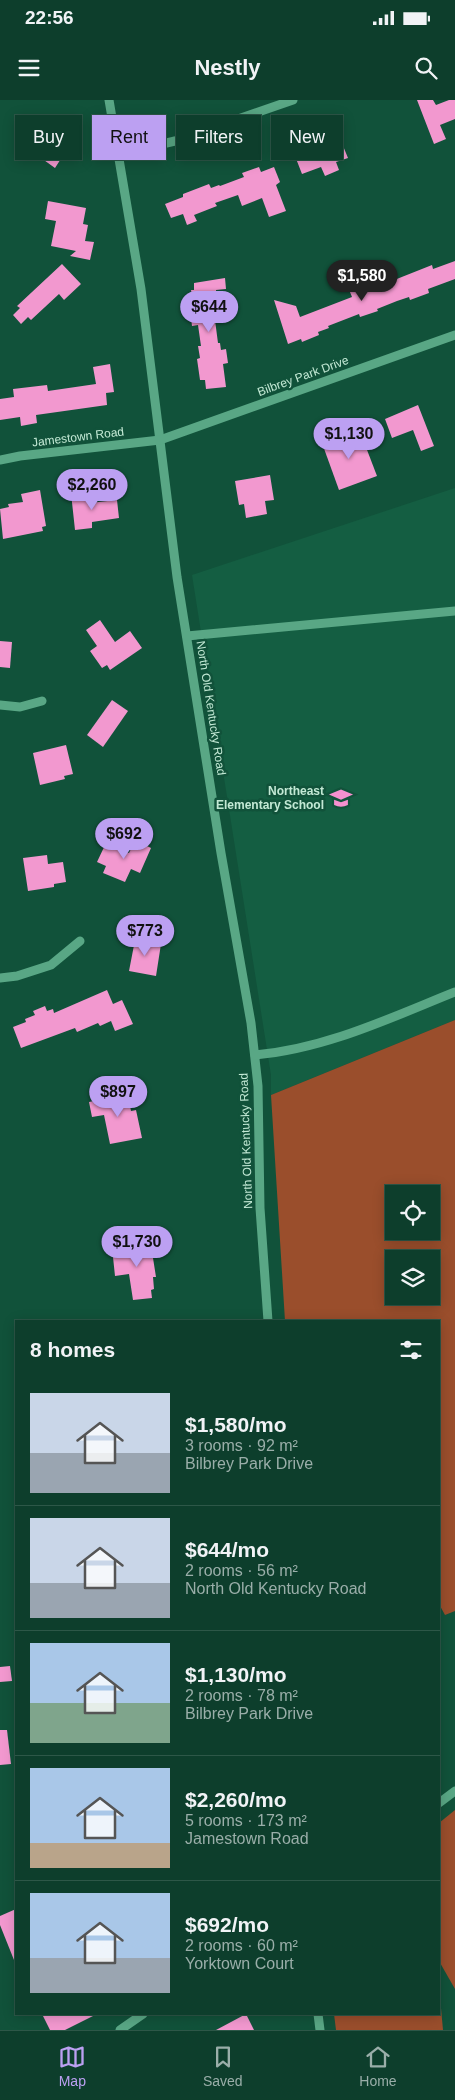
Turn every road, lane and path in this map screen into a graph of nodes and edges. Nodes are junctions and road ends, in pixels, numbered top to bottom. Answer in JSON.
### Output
{"nodes":[{"id":1,"x":109,"y":100,"type":"edge"},
{"id":2,"x":293,"y":100,"type":"edge"},
{"id":3,"x":112,"y":115,"type":"edge"},
{"id":4,"x":166,"y":144,"type":"edge"},
{"id":5,"x":120,"y":160,"type":"edge"},
{"id":6,"x":455,"y":335,"type":"edge"},
{"id":7,"x":160,"y":440,"type":"junction"},
{"id":8,"x":0,"y":460,"type":"edge"},
{"id":9,"x":455,"y":610,"type":"edge"},
{"id":10,"x":438,"y":612,"type":"junction"},
{"id":11,"x":455,"y":618,"type":"edge"},
{"id":12,"x":187,"y":636,"type":"junction"},
{"id":13,"x":42,"y":701,"type":"dead end"},
{"id":14,"x":0,"y":705,"type":"edge"},
{"id":15,"x":80,"y":941,"type":"dead end"},
{"id":16,"x":0,"y":978,"type":"edge"},
{"id":17,"x":455,"y":992,"type":"edge"},
{"id":18,"x":255,"y":1055,"type":"junction"},
{"id":19,"x":268,"y":1320,"type":"edge"},
{"id":20,"x":455,"y":1791,"type":"edge"},
{"id":21,"x":440,"y":1802,"type":"edge"},
{"id":22,"x":142,"y":2015,"type":"edge"},
{"id":23,"x":318,"y":2015,"type":"edge"},
{"id":24,"x":120,"y":2030,"type":"edge"},
{"id":25,"x":320,"y":2030,"type":"edge"}],
"edges":[{"from":1,"to":3,"type":"street","name":"North Old Kentucky Road"},
{"from":2,"to":4,"type":"street"},
{"from":5,"to":7,"type":"street","name":"North Old Kentucky Road"},
{"from":6,"to":7,"type":"street","name":"Bilbrey Park Drive"},
{"from":7,"to":8,"type":"street","name":"Jamestown Road"},
{"from":7,"to":12,"type":"street","name":"North Old Kentucky Road"},
{"from":9,"to":10,"type":"street"},
{"from":10,"to":11,"type":"street"},
{"from":10,"to":12,"type":"street"},
{"from":12,"to":18,"type":"street","name":"North Old Kentucky Road"},
{"from":13,"to":14,"type":"street"},
{"from":15,"to":16,"type":"street"},
{"from":17,"to":18,"type":"street"},
{"from":18,"to":19,"type":"street","name":"North Old Kentucky Road"},
{"from":20,"to":21,"type":"street"},
{"from":22,"to":24,"type":"street"},
{"from":23,"to":25,"type":"street"}]}
